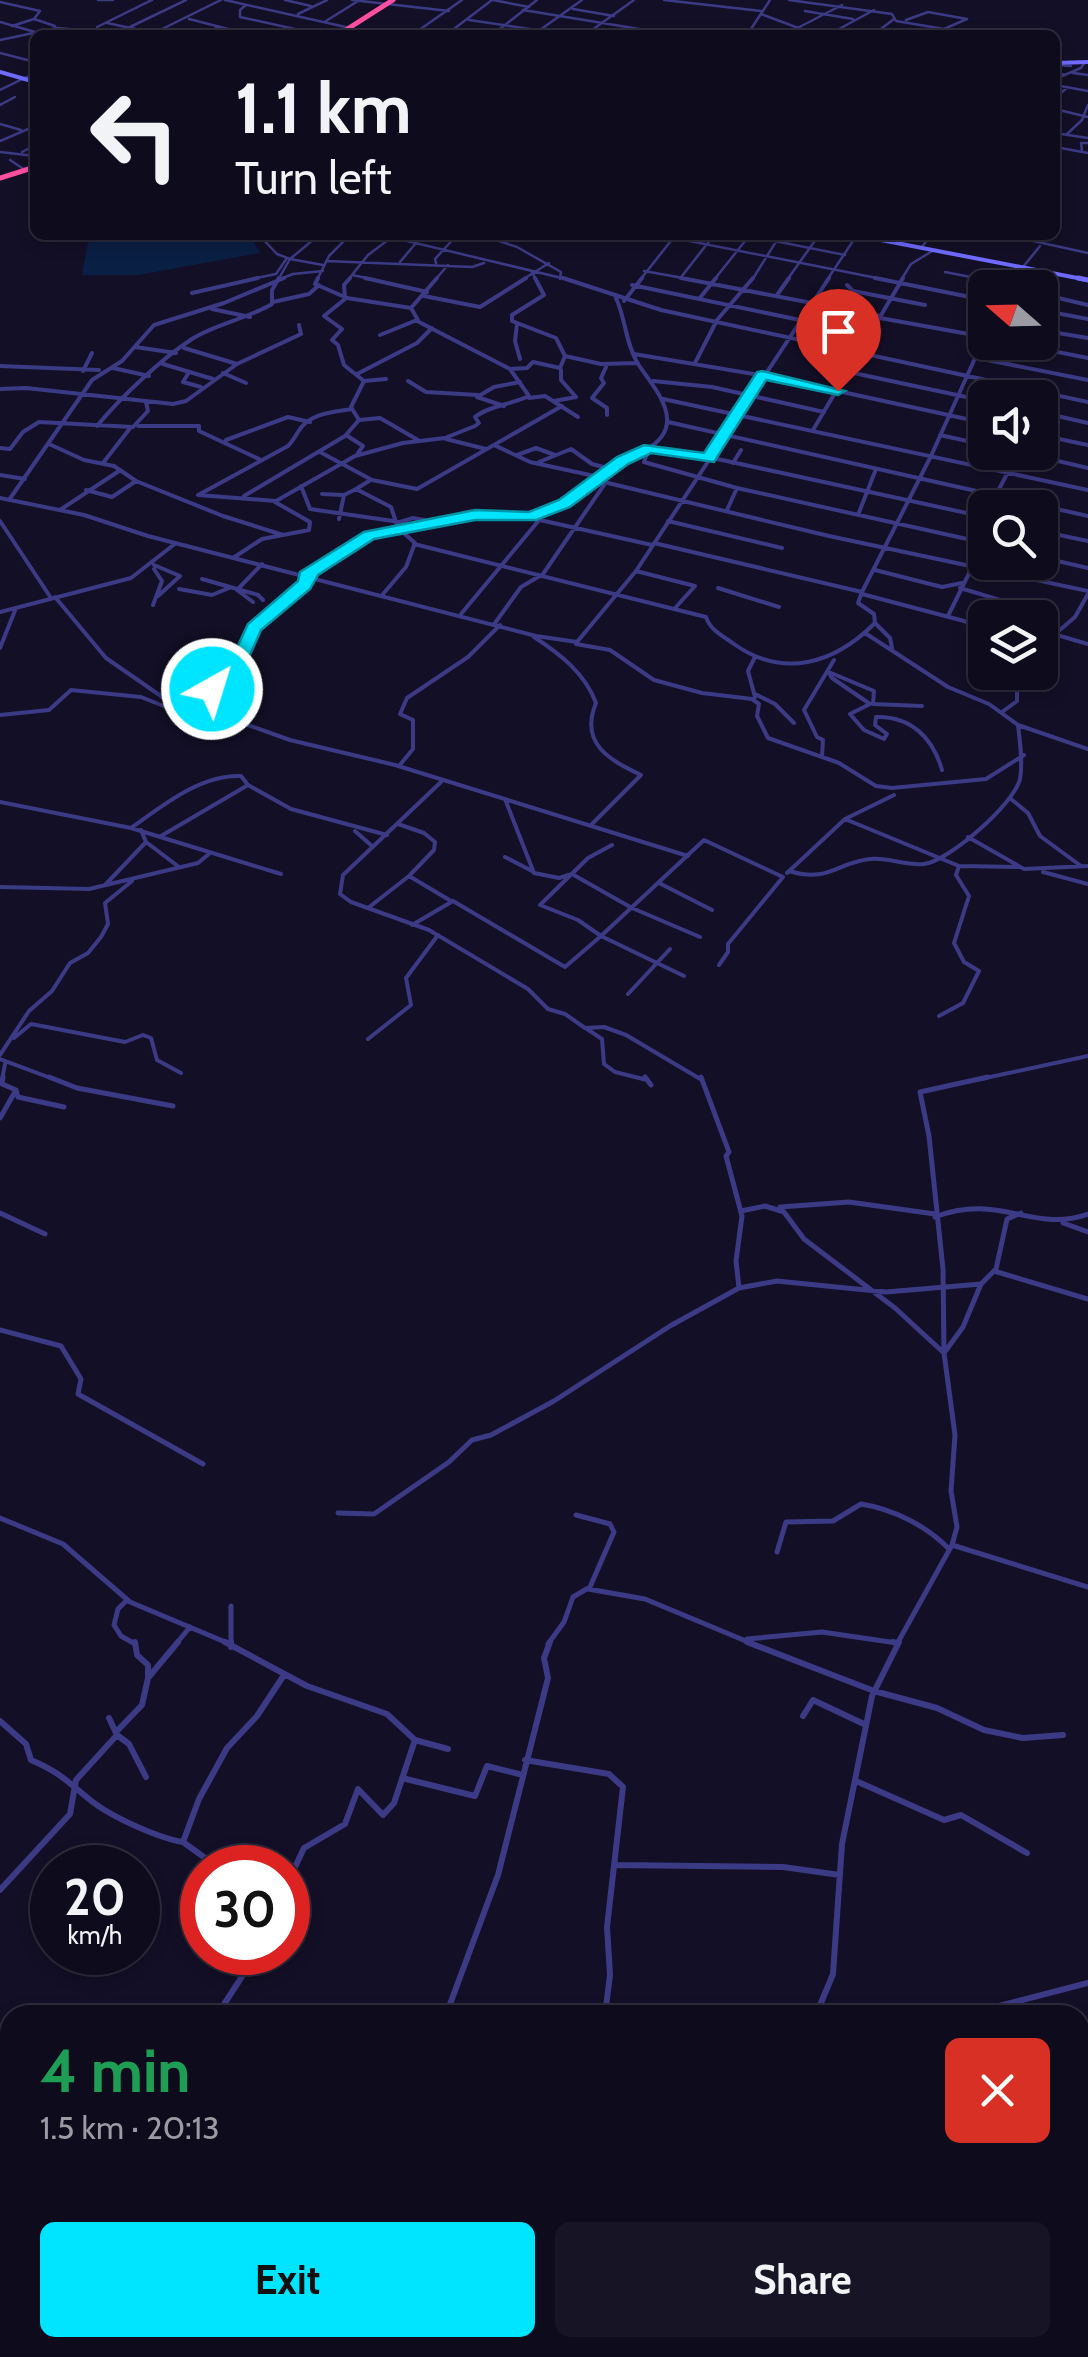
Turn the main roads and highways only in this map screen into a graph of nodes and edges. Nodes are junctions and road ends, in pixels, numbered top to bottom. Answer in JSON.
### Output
{"nodes":[{"id":1,"x":393,"y":0,"type":"edge"},
{"id":2,"x":352,"y":30,"type":"edge"},
{"id":3,"x":1086,"y":62,"type":"edge"},
{"id":4,"x":1060,"y":64,"type":"edge"},
{"id":5,"x":1,"y":73,"type":"edge"},
{"id":6,"x":30,"y":81,"type":"edge"},
{"id":7,"x":30,"y":168,"type":"edge"},
{"id":8,"x":0,"y":178,"type":"edge"},
{"id":9,"x":881,"y":240,"type":"edge"},
{"id":10,"x":1088,"y":280,"type":"edge"}],
"edges":[{"from":1,"to":2,"type":"highway"},
{"from":3,"to":4,"type":"main road"},
{"from":5,"to":6,"type":"main road"},
{"from":7,"to":8,"type":"highway"},
{"from":9,"to":10,"type":"main road"}]}
